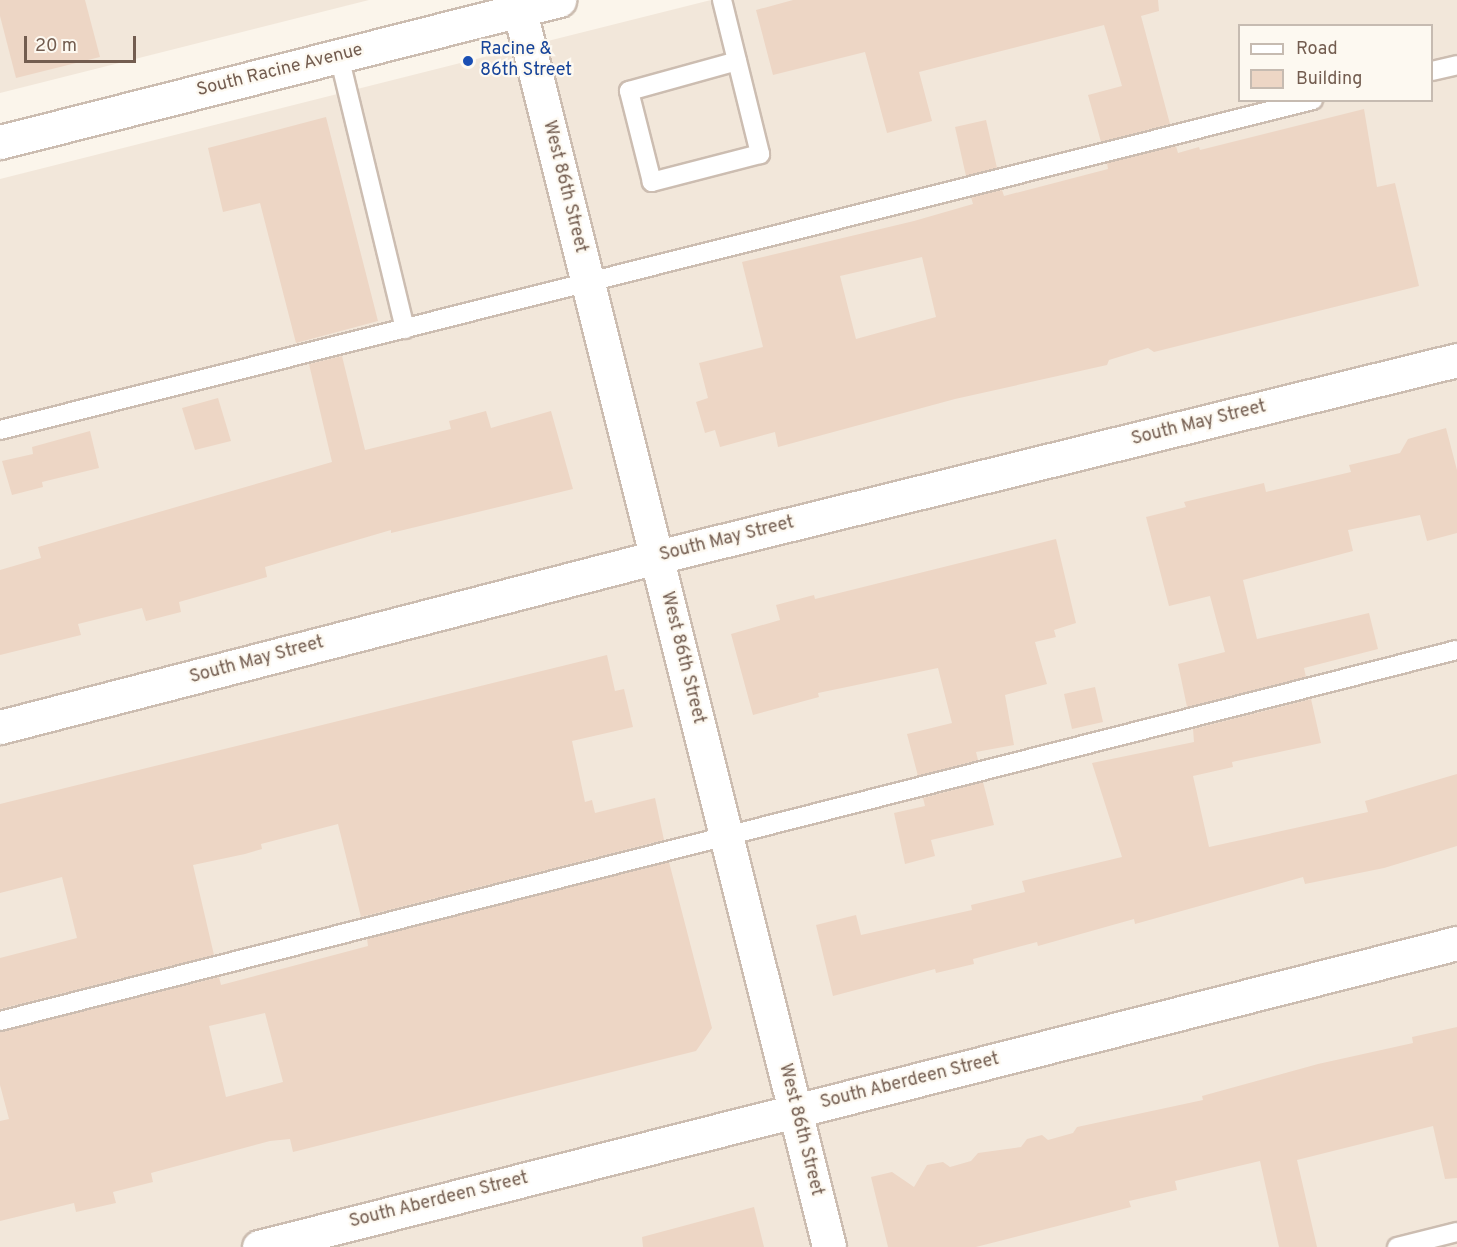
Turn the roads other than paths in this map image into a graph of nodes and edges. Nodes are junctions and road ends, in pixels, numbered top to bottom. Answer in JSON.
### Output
{"nodes":[{"id":1,"x":559,"y":0,"type":"edge"},
{"id":2,"x":722,"y":0,"type":"edge"},
{"id":3,"x":518,"y":5,"type":"edge"},
{"id":4,"x":339,"y":56,"type":"junction"},
{"id":5,"x":736,"y":61,"type":"junction"},
{"id":6,"x":1457,"y":65,"type":"edge"},
{"id":7,"x":1433,"y":71,"type":"edge"},
{"id":8,"x":1305,"y":102,"type":"edge"},
{"id":9,"x":0,"y":142,"type":"edge"},
{"id":10,"x":587,"y":282,"type":"junction"},
{"id":11,"x":405,"y":329,"type":"junction"},
{"id":12,"x":1457,"y":360,"type":"edge"},
{"id":13,"x":0,"y":430,"type":"edge"},
{"id":14,"x":657,"y":557,"type":"junction"},
{"id":15,"x":1457,"y":650,"type":"edge"},
{"id":16,"x":0,"y":727,"type":"edge"},
{"id":17,"x":726,"y":834,"type":"junction"},
{"id":18,"x":1457,"y":943,"type":"edge"},
{"id":19,"x":0,"y":1021,"type":"edge"},
{"id":20,"x":795,"y":1111,"type":"junction"},
{"id":21,"x":1457,"y":1232,"type":"edge"},
{"id":22,"x":259,"y":1247,"type":"edge"},
{"id":23,"x":830,"y":1247,"type":"edge"},
{"id":24,"x":1396,"y":1247,"type":"edge"}],
"edges":[{"from":1,"to":3,"type":"street","name":"South Racine Avenue"},
{"from":2,"to":5,"type":"lane"},
{"from":3,"to":4,"type":"street","name":"South Racine Avenue"},
{"from":3,"to":10,"type":"street","name":"West 86th Street"},
{"from":4,"to":9,"type":"street","name":"South Racine Avenue"},
{"from":4,"to":11,"type":"lane"},
{"from":5,"to":5,"type":"lane"},
{"from":6,"to":7,"type":"lane"},
{"from":8,"to":10,"type":"lane"},
{"from":10,"to":11,"type":"lane"},
{"from":10,"to":14,"type":"street","name":"West 86th Street"},
{"from":11,"to":13,"type":"lane"},
{"from":12,"to":14,"type":"street","name":"South May Street"},
{"from":14,"to":16,"type":"street","name":"South May Street"},
{"from":14,"to":17,"type":"street","name":"West 86th Street"},
{"from":15,"to":17,"type":"lane"},
{"from":17,"to":19,"type":"lane"},
{"from":17,"to":20,"type":"street","name":"West 86th Street"},
{"from":18,"to":20,"type":"street","name":"South Aberdeen Street"},
{"from":20,"to":22,"type":"street","name":"South Aberdeen Street"},
{"from":20,"to":23,"type":"street","name":"West 86th Street"},
{"from":21,"to":24,"type":"lane"}]}
